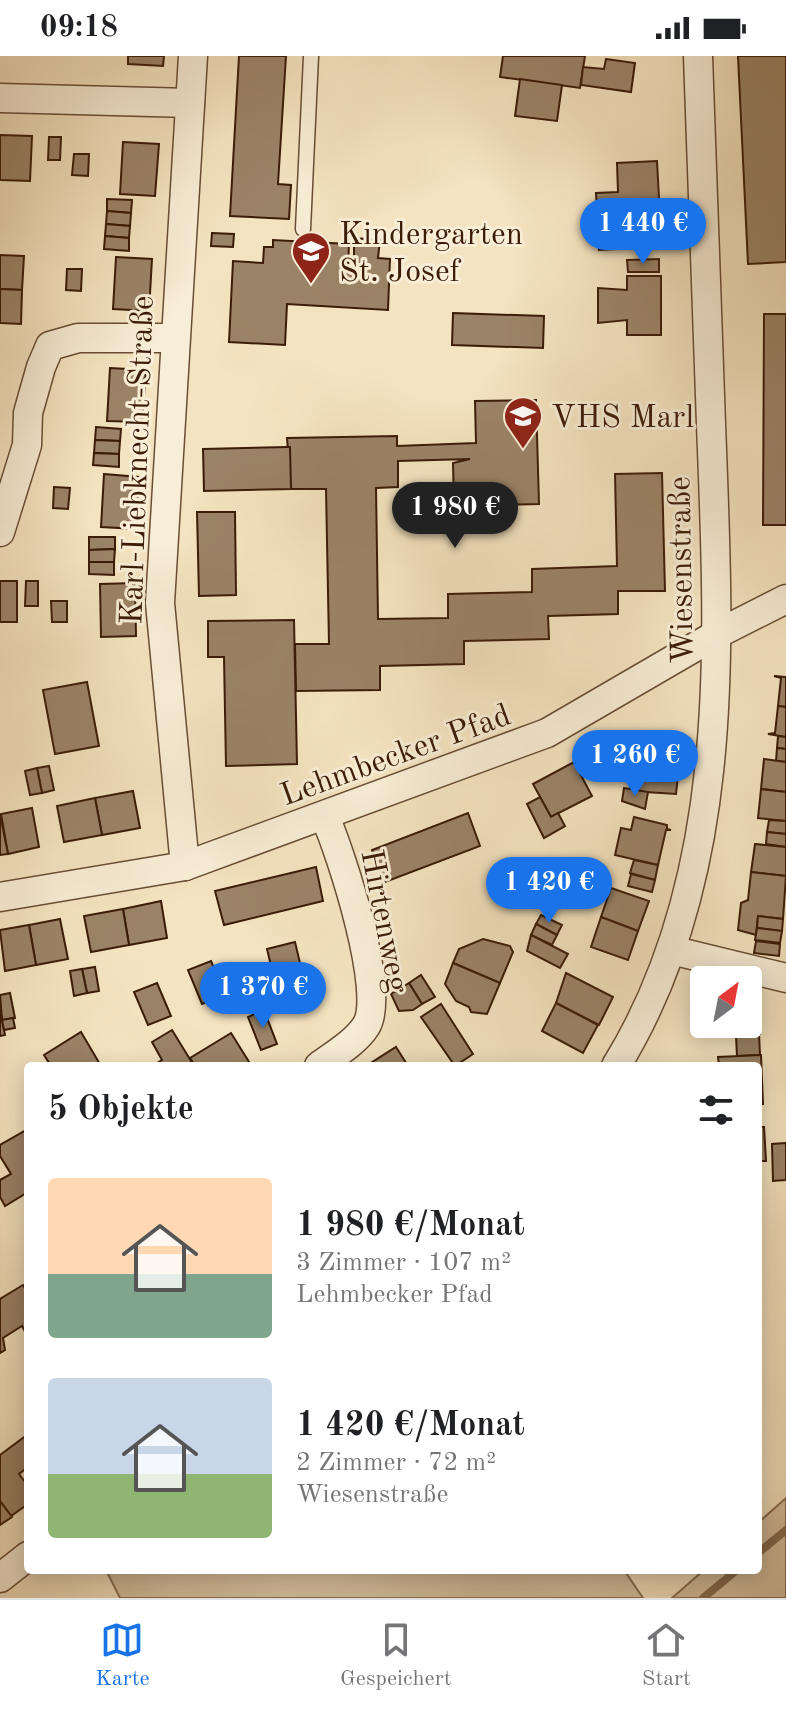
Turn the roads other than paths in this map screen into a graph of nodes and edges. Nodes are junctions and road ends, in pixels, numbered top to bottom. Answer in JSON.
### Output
{"nodes":[{"id":1,"x":193,"y":56,"type":"edge"},
{"id":2,"x":311,"y":56,"type":"edge"},
{"id":3,"x":698,"y":56,"type":"edge"},
{"id":4,"x":0,"y":98,"type":"edge"},
{"id":5,"x":190,"y":103,"type":"junction"},
{"id":6,"x":303,"y":229,"type":"dead end"},
{"id":7,"x":173,"y":338,"type":"junction"},
{"id":8,"x":0,"y":532,"type":"edge"},
{"id":9,"x":786,"y":599,"type":"edge"},
{"id":10,"x":719,"y":633,"type":"junction"},
{"id":11,"x":325,"y":817,"type":"junction"},
{"id":12,"x":185,"y":866,"type":"junction"},
{"id":13,"x":0,"y":897,"type":"edge"},
{"id":14,"x":671,"y":950,"type":"junction"},
{"id":15,"x":786,"y":978,"type":"edge"},
{"id":16,"x":324,"y":1062,"type":"edge"},
{"id":17,"x":618,"y":1062,"type":"edge"},
{"id":18,"x":24,"y":1559,"type":"edge"},
{"id":19,"x":0,"y":1578,"type":"edge"}],
"edges":[{"from":1,"to":5,"type":"street","name":"Karl-Liebknecht-Straße"},
{"from":2,"to":6,"type":"lane"},
{"from":3,"to":10,"type":"street","name":"Wiesenstraße"},
{"from":4,"to":5,"type":"street"},
{"from":5,"to":7,"type":"street","name":"Karl-Liebknecht-Straße"},
{"from":7,"to":8,"type":"street"},
{"from":7,"to":12,"type":"street","name":"Karl-Liebknecht-Straße"},
{"from":9,"to":10,"type":"street","name":"Lehmbecker Pfad"},
{"from":10,"to":11,"type":"street","name":"Lehmbecker Pfad"},
{"from":10,"to":14,"type":"street","name":"Wiesenstraße"},
{"from":11,"to":12,"type":"street","name":"Lehmbecker Pfad"},
{"from":11,"to":16,"type":"street","name":"Hirtenweg"},
{"from":12,"to":13,"type":"street","name":"Lehmbecker Pfad"},
{"from":14,"to":15,"type":"street"},
{"from":14,"to":17,"type":"street","name":"Wiesenstraße"},
{"from":18,"to":19,"type":"street"}]}
